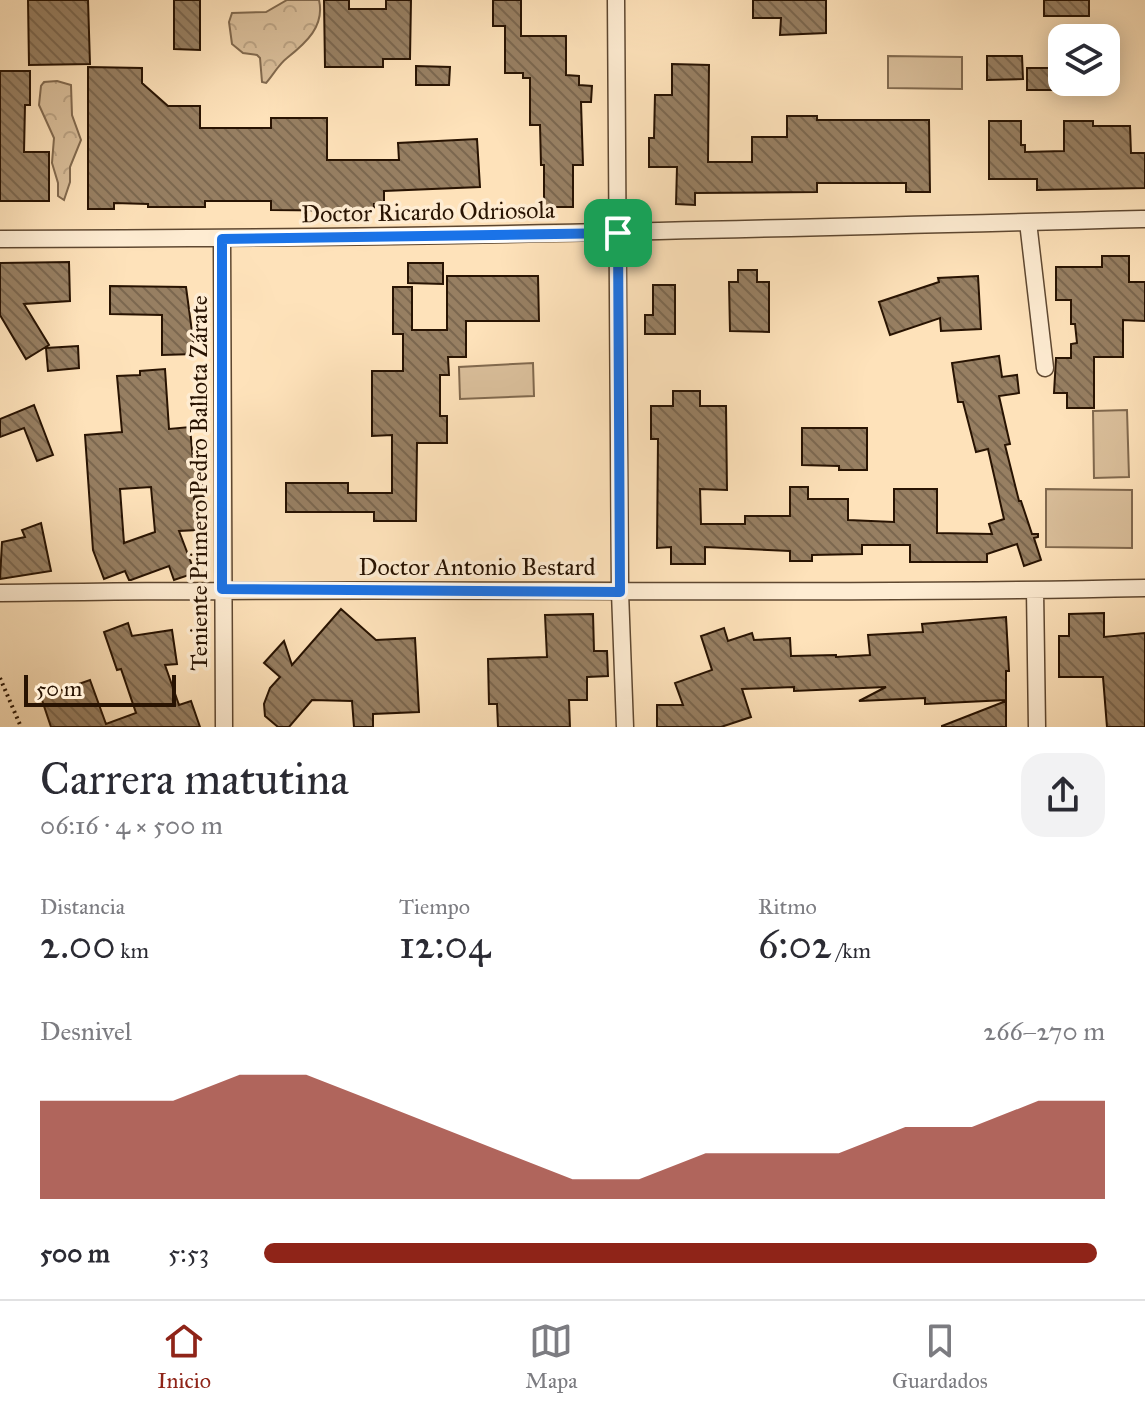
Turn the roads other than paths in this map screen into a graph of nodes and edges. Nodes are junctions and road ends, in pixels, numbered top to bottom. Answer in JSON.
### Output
{"nodes":[{"id":1,"x":616,"y":0,"type":"edge"},
{"id":2,"x":1145,"y":219,"type":"edge"},
{"id":3,"x":1028,"y":222,"type":"junction"},
{"id":4,"x":618,"y":233,"type":"junction"},
{"id":5,"x":0,"y":239,"type":"edge"},
{"id":6,"x":222,"y":239,"type":"junction"},
{"id":7,"x":1045,"y":368,"type":"dead end"},
{"id":8,"x":1145,"y":588,"type":"edge"},
{"id":9,"x":222,"y":589,"type":"junction"},
{"id":10,"x":1035,"y":590,"type":"junction"},
{"id":11,"x":620,"y":592,"type":"junction"},
{"id":12,"x":0,"y":593,"type":"edge"},
{"id":13,"x":224,"y":727,"type":"edge"},
{"id":14,"x":625,"y":727,"type":"edge"},
{"id":15,"x":1037,"y":727,"type":"edge"}],
"edges":[{"from":1,"to":4,"type":"street"},
{"from":2,"to":3,"type":"street","name":"Doctor Ricardo Odriosola"},
{"from":3,"to":4,"type":"street","name":"Doctor Ricardo Odriosola"},
{"from":3,"to":7,"type":"street"},
{"from":4,"to":6,"type":"street","name":"Doctor Ricardo Odriosola"},
{"from":4,"to":11,"type":"street"},
{"from":5,"to":6,"type":"street","name":"Doctor Ricardo Odriosola"},
{"from":6,"to":9,"type":"street","name":"Teniente Primero Pedro Ballota Zárate"},
{"from":8,"to":10,"type":"street","name":"Doctor Antonio Bestard"},
{"from":9,"to":11,"type":"street","name":"Doctor Antonio Bestard"},
{"from":9,"to":12,"type":"street","name":"Doctor Antonio Bestard"},
{"from":9,"to":13,"type":"street","name":"Teniente Primero Pedro Ballota Zárate"},
{"from":10,"to":11,"type":"street","name":"Doctor Antonio Bestard"},
{"from":10,"to":15,"type":"street"},
{"from":11,"to":14,"type":"street"}]}
